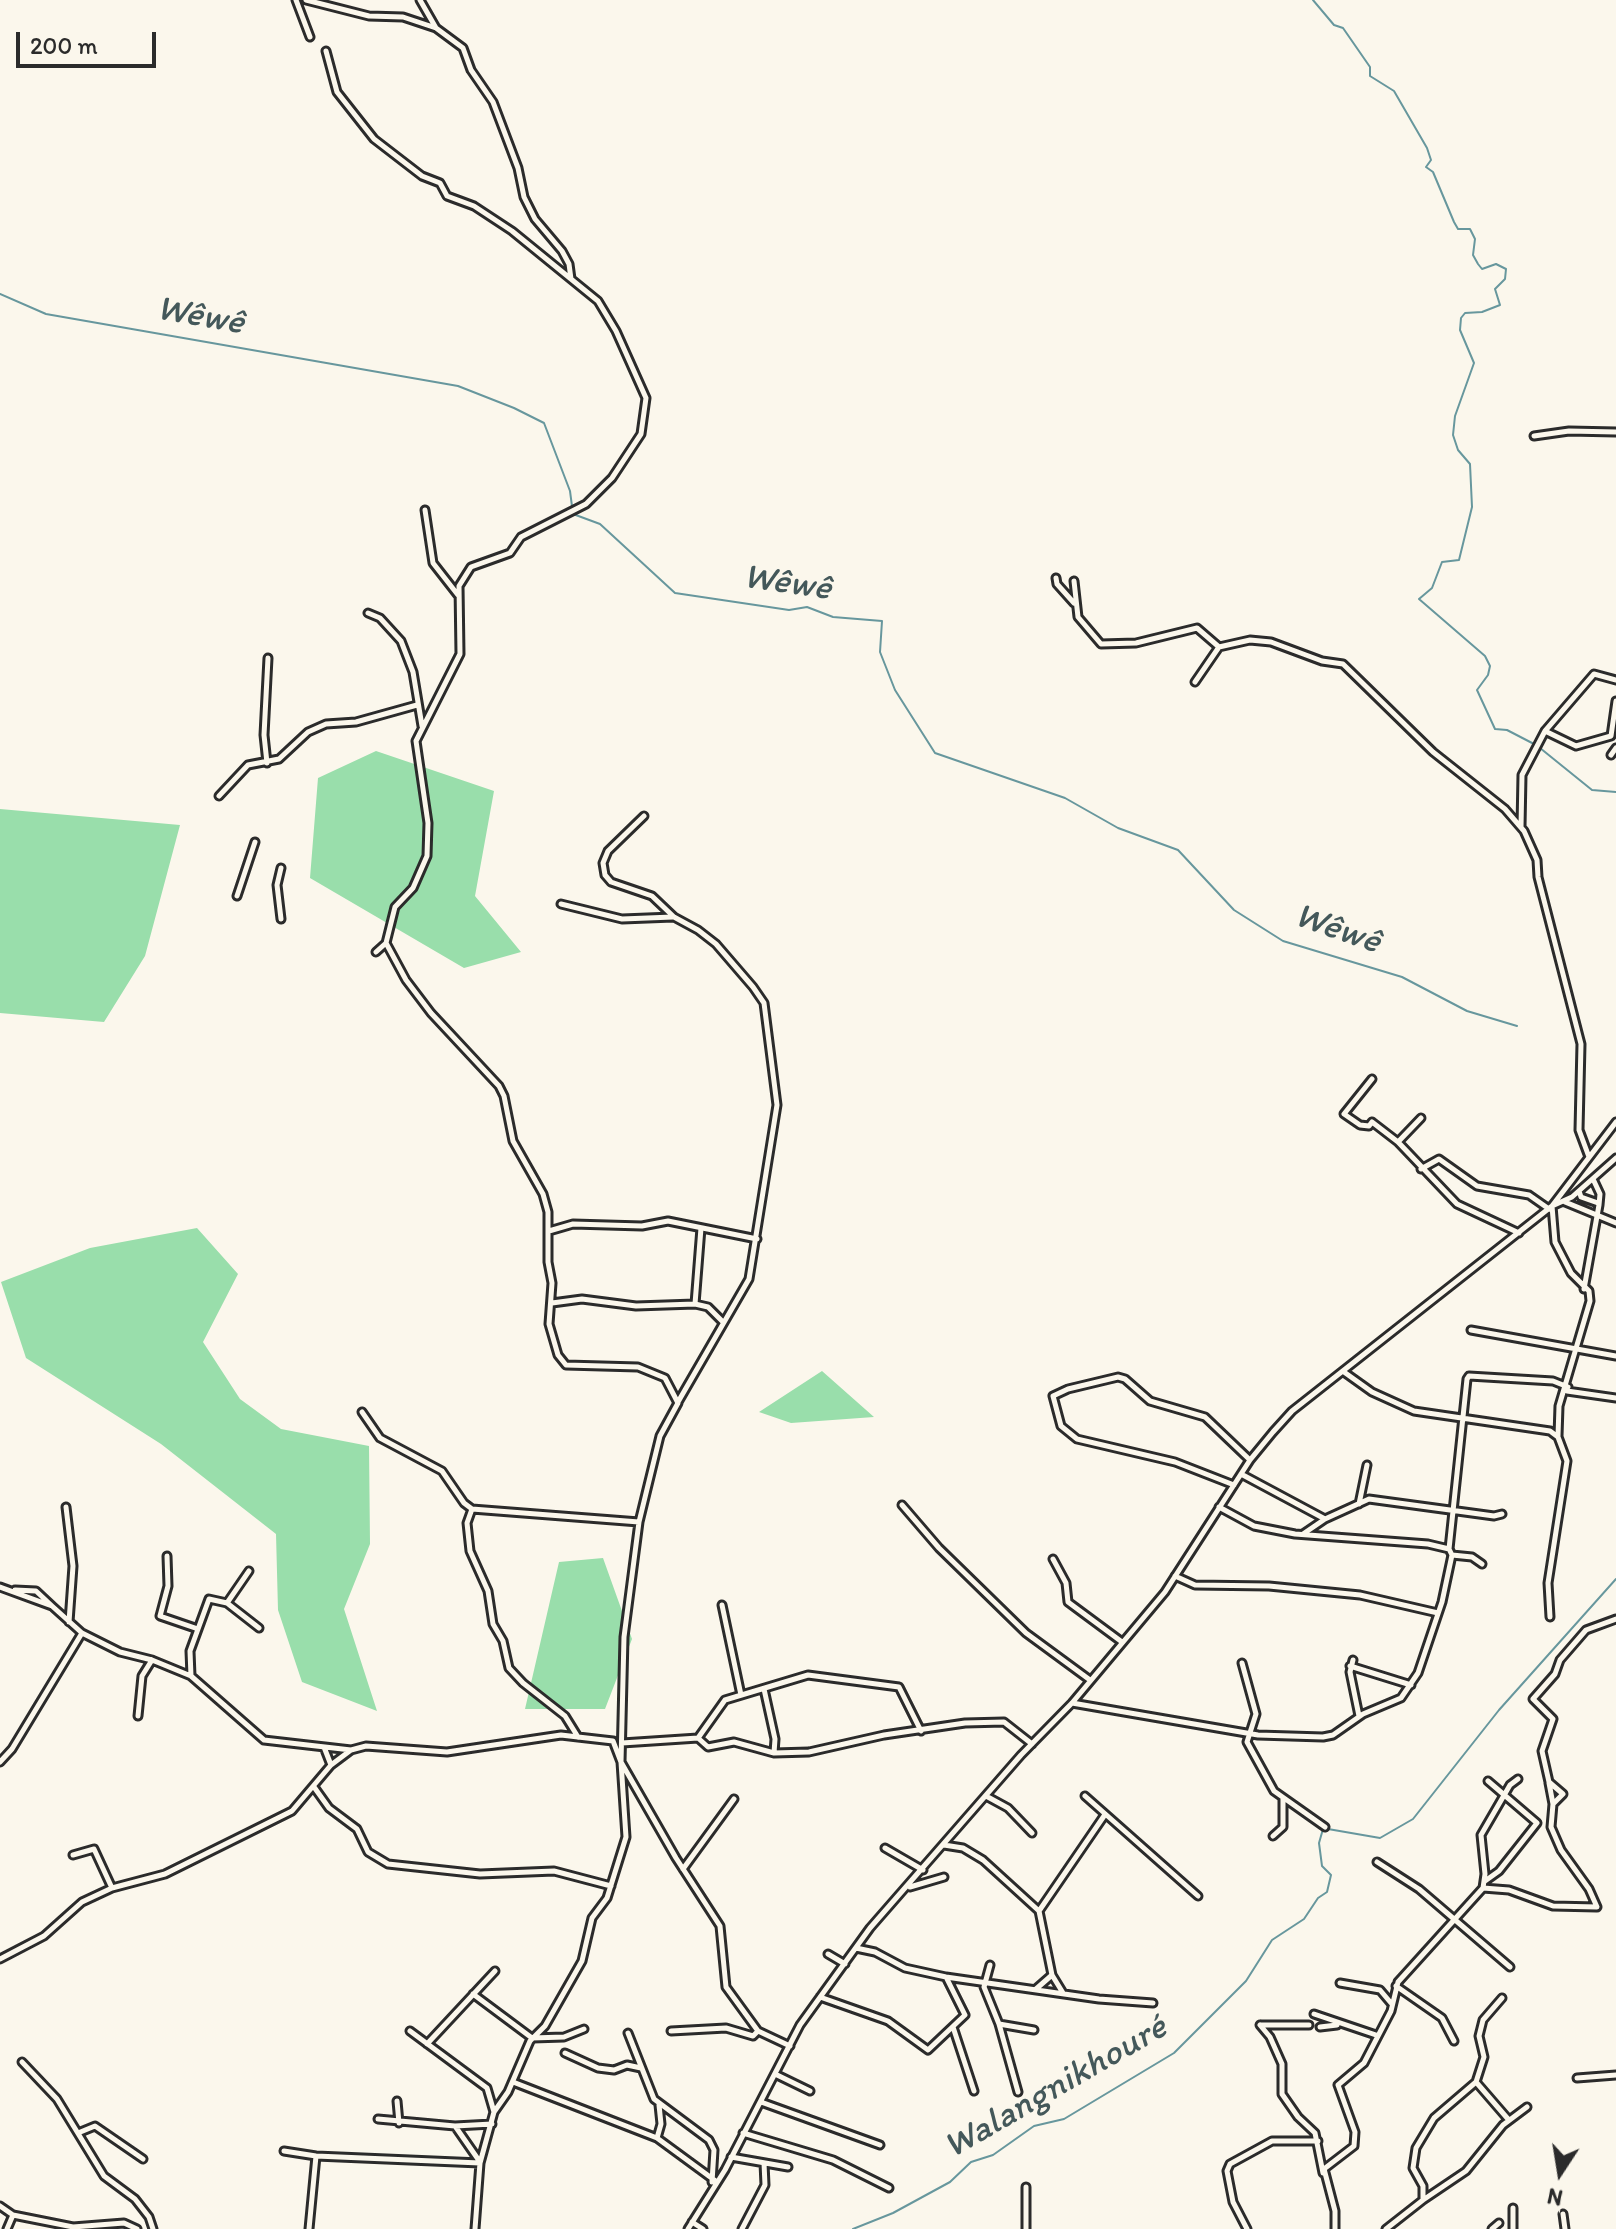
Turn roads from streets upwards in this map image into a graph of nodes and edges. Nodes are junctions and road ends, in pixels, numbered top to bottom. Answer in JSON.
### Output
{"nodes":[{"id":1,"x":296,"y":0,"type":"edge"},
{"id":2,"x":306,"y":0,"type":"edge"},
{"id":3,"x":420,"y":0,"type":"edge"},
{"id":4,"x":436,"y":28,"type":"junction"},
{"id":5,"x":310,"y":37,"type":"dead end"},
{"id":6,"x":326,"y":51,"type":"dead end"},
{"id":7,"x":571,"y":279,"type":"junction"},
{"id":8,"x":1616,"y":432,"type":"edge"},
{"id":9,"x":1534,"y":436,"type":"dead end"},
{"id":10,"x":425,"y":510,"type":"dead end"},
{"id":11,"x":1056,"y":578,"type":"dead end"},
{"id":12,"x":1074,"y":581,"type":"dead end"},
{"id":13,"x":459,"y":595,"type":"junction"},
{"id":14,"x":1074,"y":604,"type":"junction"},
{"id":15,"x":368,"y":613,"type":"dead end"},
{"id":16,"x":1219,"y":647,"type":"junction"},
{"id":17,"x":268,"y":658,"type":"dead end"},
{"id":18,"x":1616,"y":680,"type":"edge"},
{"id":19,"x":1195,"y":682,"type":"dead end"},
{"id":20,"x":1616,"y":701,"type":"edge"},
{"id":21,"x":417,"y":705,"type":"junction"},
{"id":22,"x":422,"y":727,"type":"junction"},
{"id":23,"x":1545,"y":731,"type":"junction"},
{"id":24,"x":1616,"y":748,"type":"edge"},
{"id":25,"x":1611,"y":755,"type":"dead end"},
{"id":26,"x":267,"y":763,"type":"junction"},
{"id":27,"x":219,"y":796,"type":"dead end"},
{"id":28,"x":644,"y":816,"type":"dead end"},
{"id":29,"x":1521,"y":828,"type":"junction"},
{"id":30,"x":255,"y":842,"type":"dead end"},
{"id":31,"x":281,"y":868,"type":"dead end"},
{"id":32,"x":237,"y":896,"type":"dead end"},
{"id":33,"x":561,"y":904,"type":"dead end"},
{"id":34,"x":674,"y":917,"type":"junction"},
{"id":35,"x":281,"y":919,"type":"dead end"},
{"id":36,"x":386,"y":943,"type":"junction"},
{"id":37,"x":376,"y":952,"type":"dead end"},
{"id":38,"x":1372,"y":1079,"type":"dead end"},
{"id":39,"x":1421,"y":1118,"type":"dead end"},
{"id":40,"x":1616,"y":1122,"type":"edge"},
{"id":41,"x":1398,"y":1142,"type":"junction"},
{"id":42,"x":1589,"y":1158,"type":"junction"},
{"id":43,"x":1616,"y":1158,"type":"edge"},
{"id":44,"x":1421,"y":1169,"type":"junction"},
{"id":45,"x":1593,"y":1179,"type":"junction"},
{"id":46,"x":1579,"y":1190,"type":"junction"},
{"id":47,"x":1564,"y":1201,"type":"junction"},
{"id":48,"x":1599,"y":1205,"type":"junction"},
{"id":49,"x":1551,"y":1208,"type":"junction"},
{"id":50,"x":1598,"y":1216,"type":"junction"},
{"id":51,"x":1616,"y":1223,"type":"edge"},
{"id":52,"x":701,"y":1228,"type":"junction"},
{"id":53,"x":549,"y":1231,"type":"junction"},
{"id":54,"x":1519,"y":1233,"type":"junction"},
{"id":55,"x":757,"y":1239,"type":"junction"},
{"id":56,"x":1584,"y":1289,"type":"junction"},
{"id":57,"x":552,"y":1303,"type":"junction"},
{"id":58,"x":695,"y":1304,"type":"junction"},
{"id":59,"x":722,"y":1321,"type":"junction"},
{"id":60,"x":1471,"y":1330,"type":"dead end"},
{"id":61,"x":1577,"y":1351,"type":"junction"},
{"id":62,"x":1616,"y":1356,"type":"edge"},
{"id":63,"x":1344,"y":1372,"type":"junction"},
{"id":64,"x":1567,"y":1389,"type":"junction"},
{"id":65,"x":1616,"y":1398,"type":"edge"},
{"id":66,"x":678,"y":1403,"type":"junction"},
{"id":67,"x":362,"y":1412,"type":"dead end"},
{"id":68,"x":1463,"y":1419,"type":"junction"},
{"id":69,"x":1558,"y":1437,"type":"junction"},
{"id":70,"x":1250,"y":1460,"type":"junction"},
{"id":71,"x":1367,"y":1465,"type":"dead end"},
{"id":72,"x":1241,"y":1474,"type":"junction"},
{"id":73,"x":1234,"y":1485,"type":"junction"},
{"id":74,"x":1359,"y":1504,"type":"junction"},
{"id":75,"x":902,"y":1505,"type":"dead end"},
{"id":76,"x":66,"y":1507,"type":"dead end"},
{"id":77,"x":1219,"y":1507,"type":"junction"},
{"id":78,"x":472,"y":1509,"type":"junction"},
{"id":79,"x":1455,"y":1511,"type":"junction"},
{"id":80,"x":1502,"y":1514,"type":"dead end"},
{"id":81,"x":1325,"y":1519,"type":"junction"},
{"id":82,"x":639,"y":1522,"type":"junction"},
{"id":83,"x":1302,"y":1535,"type":"junction"},
{"id":84,"x":1450,"y":1552,"type":"junction"},
{"id":85,"x":167,"y":1556,"type":"dead end"},
{"id":86,"x":1053,"y":1559,"type":"dead end"},
{"id":87,"x":1482,"y":1564,"type":"dead end"},
{"id":88,"x":249,"y":1571,"type":"dead end"},
{"id":89,"x":1175,"y":1576,"type":"junction"},
{"id":90,"x":0,"y":1587,"type":"edge"},
{"id":91,"x":227,"y":1603,"type":"junction"},
{"id":92,"x":722,"y":1605,"type":"dead end"},
{"id":93,"x":1438,"y":1613,"type":"junction"},
{"id":94,"x":1550,"y":1617,"type":"dead end"},
{"id":95,"x":1616,"y":1619,"type":"edge"},
{"id":96,"x":69,"y":1622,"type":"junction"},
{"id":97,"x":259,"y":1628,"type":"dead end"},
{"id":98,"x":198,"y":1629,"type":"junction"},
{"id":99,"x":82,"y":1633,"type":"junction"},
{"id":100,"x":1122,"y":1642,"type":"junction"},
{"id":101,"x":152,"y":1660,"type":"junction"},
{"id":102,"x":1242,"y":1663,"type":"dead end"},
{"id":103,"x":191,"y":1676,"type":"junction"},
{"id":104,"x":1090,"y":1680,"type":"junction"},
{"id":105,"x":1412,"y":1685,"type":"junction"},
{"id":106,"x":764,"y":1689,"type":"junction"},
{"id":107,"x":741,"y":1695,"type":"junction"},
{"id":108,"x":1072,"y":1703,"type":"junction"},
{"id":109,"x":138,"y":1716,"type":"dead end"},
{"id":110,"x":1359,"y":1717,"type":"junction"},
{"id":111,"x":921,"y":1731,"type":"junction"},
{"id":112,"x":1255,"y":1735,"type":"junction"},
{"id":113,"x":578,"y":1737,"type":"junction"},
{"id":114,"x":698,"y":1738,"type":"junction"},
{"id":115,"x":613,"y":1741,"type":"junction"},
{"id":116,"x":623,"y":1743,"type":"junction"},
{"id":117,"x":1032,"y":1744,"type":"junction"},
{"id":118,"x":323,"y":1747,"type":"junction"},
{"id":119,"x":351,"y":1750,"type":"junction"},
{"id":120,"x":774,"y":1753,"type":"junction"},
{"id":121,"x":0,"y":1762,"type":"edge"},
{"id":122,"x":621,"y":1762,"type":"junction"},
{"id":123,"x":331,"y":1765,"type":"junction"},
{"id":124,"x":1518,"y":1779,"type":"dead end"},
{"id":125,"x":1488,"y":1781,"type":"dead end"},
{"id":126,"x":1549,"y":1782,"type":"junction"},
{"id":127,"x":314,"y":1787,"type":"junction"},
{"id":128,"x":1504,"y":1794,"type":"junction"},
{"id":129,"x":986,"y":1796,"type":"junction"},
{"id":130,"x":1085,"y":1796,"type":"dead end"},
{"id":131,"x":734,"y":1799,"type":"dead end"},
{"id":132,"x":1283,"y":1799,"type":"junction"},
{"id":133,"x":1553,"y":1804,"type":"junction"},
{"id":134,"x":1104,"y":1816,"type":"junction"},
{"id":135,"x":1325,"y":1827,"type":"dead end"},
{"id":136,"x":1032,"y":1833,"type":"dead end"},
{"id":137,"x":1273,"y":1836,"type":"dead end"},
{"id":138,"x":944,"y":1845,"type":"junction"},
{"id":139,"x":885,"y":1848,"type":"dead end"},
{"id":140,"x":73,"y":1855,"type":"dead end"},
{"id":141,"x":1377,"y":1862,"type":"dead end"},
{"id":142,"x":683,"y":1869,"type":"junction"},
{"id":143,"x":923,"y":1870,"type":"junction"},
{"id":144,"x":944,"y":1877,"type":"dead end"},
{"id":145,"x":1484,"y":1885,"type":"junction"},
{"id":146,"x":611,"y":1886,"type":"junction"},
{"id":147,"x":910,"y":1887,"type":"junction"},
{"id":148,"x":112,"y":1888,"type":"junction"},
{"id":149,"x":1198,"y":1896,"type":"dead end"},
{"id":150,"x":1039,"y":1911,"type":"junction"},
{"id":151,"x":1454,"y":1920,"type":"junction"},
{"id":152,"x":856,"y":1948,"type":"junction"},
{"id":153,"x":828,"y":1954,"type":"dead end"},
{"id":154,"x":0,"y":1959,"type":"edge"},
{"id":155,"x":845,"y":1964,"type":"junction"},
{"id":156,"x":990,"y":1965,"type":"dead end"},
{"id":157,"x":1510,"y":1967,"type":"dead end"},
{"id":158,"x":495,"y":1971,"type":"dead end"},
{"id":159,"x":1052,"y":1975,"type":"junction"},
{"id":160,"x":946,"y":1977,"type":"junction"},
{"id":161,"x":984,"y":1982,"type":"junction"},
{"id":162,"x":1340,"y":1983,"type":"dead end"},
{"id":163,"x":1396,"y":1986,"type":"junction"},
{"id":164,"x":1036,"y":1989,"type":"junction"},
{"id":165,"x":473,"y":1994,"type":"junction"},
{"id":166,"x":1063,"y":1994,"type":"junction"},
{"id":167,"x":820,"y":1997,"type":"junction"},
{"id":168,"x":1502,"y":1998,"type":"dead end"},
{"id":169,"x":1153,"y":2003,"type":"dead end"},
{"id":170,"x":1392,"y":2004,"type":"junction"},
{"id":171,"x":1314,"y":2014,"type":"dead end"},
{"id":172,"x":999,"y":2024,"type":"junction"},
{"id":173,"x":1342,"y":2024,"type":"junction"},
{"id":174,"x":1309,"y":2025,"type":"dead end"},
{"id":175,"x":953,"y":2027,"type":"junction"},
{"id":176,"x":1320,"y":2027,"type":"dead end"},
{"id":177,"x":584,"y":2029,"type":"dead end"},
{"id":178,"x":1034,"y":2030,"type":"dead end"},
{"id":179,"x":410,"y":2031,"type":"dead end"},
{"id":180,"x":671,"y":2031,"type":"dead end"},
{"id":181,"x":758,"y":2031,"type":"junction"},
{"id":182,"x":628,"y":2033,"type":"dead end"},
{"id":183,"x":1376,"y":2035,"type":"junction"},
{"id":184,"x":532,"y":2038,"type":"junction"},
{"id":185,"x":1454,"y":2041,"type":"dead end"},
{"id":186,"x":427,"y":2044,"type":"junction"},
{"id":187,"x":790,"y":2046,"type":"junction"},
{"id":188,"x":565,"y":2053,"type":"dead end"},
{"id":189,"x":22,"y":2062,"type":"dead end"},
{"id":190,"x":642,"y":2068,"type":"junction"},
{"id":191,"x":775,"y":2074,"type":"junction"},
{"id":192,"x":1616,"y":2075,"type":"edge"},
{"id":193,"x":1577,"y":2078,"type":"dead end"},
{"id":194,"x":513,"y":2082,"type":"junction"},
{"id":195,"x":1476,"y":2082,"type":"junction"},
{"id":196,"x":810,"y":2091,"type":"dead end"},
{"id":197,"x":974,"y":2091,"type":"dead end"},
{"id":198,"x":1018,"y":2092,"type":"dead end"},
{"id":199,"x":492,"y":2096,"type":"junction"},
{"id":200,"x":397,"y":2101,"type":"dead end"},
{"id":201,"x":501,"y":2102,"type":"junction"},
{"id":202,"x":761,"y":2102,"type":"junction"},
{"id":203,"x":659,"y":2105,"type":"junction"},
{"id":204,"x":1527,"y":2107,"type":"dead end"},
{"id":205,"x":494,"y":2112,"type":"junction"},
{"id":206,"x":378,"y":2119,"type":"dead end"},
{"id":207,"x":1508,"y":2119,"type":"junction"},
{"id":208,"x":399,"y":2123,"type":"junction"},
{"id":209,"x":492,"y":2124,"type":"junction"},
{"id":210,"x":455,"y":2126,"type":"junction"},
{"id":211,"x":78,"y":2133,"type":"junction"},
{"id":212,"x":743,"y":2133,"type":"junction"},
{"id":213,"x":657,"y":2138,"type":"junction"},
{"id":214,"x":1318,"y":2141,"type":"junction"},
{"id":215,"x":880,"y":2145,"type":"dead end"},
{"id":216,"x":284,"y":2151,"type":"dead end"},
{"id":217,"x":316,"y":2156,"type":"junction"},
{"id":218,"x":731,"y":2157,"type":"junction"},
{"id":219,"x":143,"y":2159,"type":"dead end"},
{"id":220,"x":480,"y":2163,"type":"junction"},
{"id":221,"x":764,"y":2163,"type":"junction"},
{"id":222,"x":788,"y":2167,"type":"dead end"},
{"id":223,"x":1323,"y":2174,"type":"junction"},
{"id":224,"x":715,"y":2181,"type":"junction"},
{"id":225,"x":1026,"y":2187,"type":"dead end"},
{"id":226,"x":889,"y":2188,"type":"dead end"},
{"id":227,"x":1423,"y":2200,"type":"junction"},
{"id":228,"x":0,"y":2206,"type":"edge"},
{"id":229,"x":1513,"y":2208,"type":"dead end"},
{"id":230,"x":1563,"y":2214,"type":"dead end"},
{"id":231,"x":13,"y":2215,"type":"junction"},
{"id":232,"x":692,"y":2222,"type":"junction"},
{"id":233,"x":1499,"y":2223,"type":"dead end"},
{"id":234,"x":7,"y":2229,"type":"edge"},
{"id":235,"x":137,"y":2229,"type":"edge"},
{"id":236,"x":153,"y":2229,"type":"edge"},
{"id":237,"x":309,"y":2229,"type":"edge"},
{"id":238,"x":475,"y":2229,"type":"edge"},
{"id":239,"x":688,"y":2229,"type":"edge"},
{"id":240,"x":703,"y":2229,"type":"edge"},
{"id":241,"x":742,"y":2229,"type":"edge"},
{"id":242,"x":1026,"y":2229,"type":"edge"},
{"id":243,"x":1247,"y":2229,"type":"edge"},
{"id":244,"x":1335,"y":2229,"type":"edge"},
{"id":245,"x":1386,"y":2229,"type":"edge"},
{"id":246,"x":1492,"y":2229,"type":"edge"},
{"id":247,"x":1513,"y":2229,"type":"edge"},
{"id":248,"x":1565,"y":2229,"type":"edge"}],
"edges":[{"from":1,"to":5,"type":"street"},
{"from":2,"to":4,"type":"street"},
{"from":3,"to":4,"type":"street"},
{"from":4,"to":7,"type":"street"},
{"from":6,"to":7,"type":"street"},
{"from":7,"to":13,"type":"street"},
{"from":8,"to":9,"type":"street"},
{"from":10,"to":13,"type":"street"},
{"from":11,"to":14,"type":"street"},
{"from":12,"to":14,"type":"street"},
{"from":13,"to":22,"type":"street"},
{"from":14,"to":16,"type":"street"},
{"from":15,"to":21,"type":"street"},
{"from":16,"to":19,"type":"street"},
{"from":16,"to":29,"type":"street"},
{"from":17,"to":26,"type":"street"},
{"from":18,"to":23,"type":"street"},
{"from":20,"to":23,"type":"street"},
{"from":21,"to":22,"type":"street"},
{"from":21,"to":26,"type":"street"},
{"from":22,"to":36,"type":"street"},
{"from":23,"to":29,"type":"street"},
{"from":24,"to":25,"type":"street"},
{"from":26,"to":27,"type":"street"},
{"from":28,"to":34,"type":"street"},
{"from":29,"to":42,"type":"street"},
{"from":30,"to":32,"type":"street"},
{"from":31,"to":35,"type":"street"},
{"from":33,"to":34,"type":"street"},
{"from":34,"to":55,"type":"street"},
{"from":36,"to":37,"type":"street"},
{"from":36,"to":53,"type":"street"},
{"from":38,"to":41,"type":"street"},
{"from":39,"to":41,"type":"street"},
{"from":40,"to":42,"type":"street"},
{"from":41,"to":44,"type":"street"},
{"from":42,"to":49,"type":"street"},
{"from":43,"to":45,"type":"street"},
{"from":44,"to":49,"type":"street"},
{"from":44,"to":54,"type":"street"},
{"from":45,"to":46,"type":"street"},
{"from":45,"to":48,"type":"street"},
{"from":46,"to":47,"type":"street"},
{"from":46,"to":48,"type":"street"},
{"from":47,"to":49,"type":"street"},
{"from":47,"to":50,"type":"street"},
{"from":48,"to":50,"type":"street"},
{"from":49,"to":54,"type":"street"},
{"from":49,"to":56,"type":"street"},
{"from":50,"to":51,"type":"street"},
{"from":50,"to":56,"type":"street"},
{"from":52,"to":53,"type":"street"},
{"from":52,"to":55,"type":"street"},
{"from":52,"to":58,"type":"street"},
{"from":53,"to":57,"type":"street"},
{"from":54,"to":63,"type":"street"},
{"from":55,"to":59,"type":"street"},
{"from":56,"to":61,"type":"street"},
{"from":57,"to":58,"type":"street"},
{"from":57,"to":66,"type":"street"},
{"from":58,"to":59,"type":"street"},
{"from":59,"to":66,"type":"street"},
{"from":60,"to":61,"type":"street"},
{"from":61,"to":62,"type":"street"},
{"from":61,"to":64,"type":"street"},
{"from":63,"to":68,"type":"street"},
{"from":63,"to":70,"type":"street"},
{"from":64,"to":65,"type":"street"},
{"from":64,"to":68,"type":"street"},
{"from":64,"to":69,"type":"street"},
{"from":66,"to":82,"type":"street"},
{"from":67,"to":78,"type":"street"},
{"from":68,"to":69,"type":"street"},
{"from":68,"to":79,"type":"street"},
{"from":69,"to":94,"type":"street"},
{"from":70,"to":72,"type":"street"},
{"from":70,"to":73,"type":"street"},
{"from":71,"to":74,"type":"street"},
{"from":72,"to":73,"type":"street"},
{"from":72,"to":81,"type":"street"},
{"from":73,"to":77,"type":"street"},
{"from":74,"to":79,"type":"street"},
{"from":74,"to":81,"type":"street"},
{"from":75,"to":104,"type":"street"},
{"from":76,"to":96,"type":"street"},
{"from":77,"to":83,"type":"street"},
{"from":77,"to":89,"type":"street"},
{"from":78,"to":82,"type":"street"},
{"from":78,"to":113,"type":"street"},
{"from":79,"to":80,"type":"street"},
{"from":79,"to":84,"type":"street"},
{"from":81,"to":83,"type":"street"},
{"from":82,"to":116,"type":"street"},
{"from":83,"to":84,"type":"street"},
{"from":84,"to":87,"type":"street"},
{"from":84,"to":93,"type":"street"},
{"from":85,"to":98,"type":"street"},
{"from":86,"to":100,"type":"street"},
{"from":88,"to":91,"type":"street"},
{"from":89,"to":93,"type":"street"},
{"from":89,"to":100,"type":"street"},
{"from":90,"to":96,"type":"street"},
{"from":91,"to":97,"type":"street"},
{"from":91,"to":98,"type":"street"},
{"from":92,"to":107,"type":"street"},
{"from":93,"to":105,"type":"street"},
{"from":95,"to":126,"type":"street"},
{"from":96,"to":99,"type":"street"},
{"from":98,"to":103,"type":"street"},
{"from":99,"to":101,"type":"street"},
{"from":99,"to":121,"type":"street"},
{"from":100,"to":104,"type":"street"},
{"from":101,"to":103,"type":"street"},
{"from":101,"to":109,"type":"street"},
{"from":102,"to":112,"type":"street"},
{"from":103,"to":118,"type":"street"},
{"from":104,"to":108,"type":"street"},
{"from":105,"to":110,"type":"street"},
{"from":105,"to":110,"type":"street"},
{"from":106,"to":107,"type":"street"},
{"from":106,"to":111,"type":"street"},
{"from":106,"to":120,"type":"street"},
{"from":107,"to":114,"type":"street"},
{"from":108,"to":112,"type":"street"},
{"from":108,"to":117,"type":"street"},
{"from":110,"to":112,"type":"street"},
{"from":111,"to":117,"type":"street"},
{"from":111,"to":120,"type":"street"},
{"from":112,"to":132,"type":"street"},
{"from":113,"to":115,"type":"street"},
{"from":113,"to":119,"type":"street"},
{"from":114,"to":116,"type":"street"},
{"from":114,"to":120,"type":"street"},
{"from":115,"to":116,"type":"street"},
{"from":115,"to":122,"type":"street"},
{"from":116,"to":122,"type":"street"},
{"from":117,"to":129,"type":"street"},
{"from":118,"to":119,"type":"street"},
{"from":118,"to":123,"type":"street"},
{"from":119,"to":123,"type":"street"},
{"from":122,"to":142,"type":"street"},
{"from":122,"to":146,"type":"street"},
{"from":123,"to":127,"type":"street"},
{"from":124,"to":128,"type":"street"},
{"from":125,"to":128,"type":"street"},
{"from":126,"to":133,"type":"street"},
{"from":126,"to":133,"type":"street"},
{"from":127,"to":146,"type":"street"},
{"from":127,"to":148,"type":"street"},
{"from":128,"to":145,"type":"street"},
{"from":128,"to":145,"type":"street"},
{"from":129,"to":136,"type":"street"},
{"from":129,"to":138,"type":"street"},
{"from":130,"to":134,"type":"street"},
{"from":131,"to":142,"type":"street"},
{"from":132,"to":135,"type":"street"},
{"from":132,"to":137,"type":"street"},
{"from":133,"to":145,"type":"street"},
{"from":134,"to":149,"type":"street"},
{"from":134,"to":150,"type":"street"},
{"from":138,"to":143,"type":"street"},
{"from":138,"to":150,"type":"street"},
{"from":139,"to":143,"type":"street"},
{"from":140,"to":148,"type":"street"},
{"from":141,"to":151,"type":"street"},
{"from":142,"to":181,"type":"street"},
{"from":143,"to":147,"type":"street"},
{"from":144,"to":147,"type":"street"},
{"from":145,"to":151,"type":"street"},
{"from":146,"to":184,"type":"street"},
{"from":147,"to":152,"type":"street"},
{"from":148,"to":154,"type":"street"},
{"from":150,"to":159,"type":"street"},
{"from":151,"to":157,"type":"street"},
{"from":151,"to":163,"type":"street"},
{"from":152,"to":155,"type":"street"},
{"from":152,"to":160,"type":"street"},
{"from":153,"to":155,"type":"street"},
{"from":155,"to":167,"type":"street"},
{"from":156,"to":161,"type":"street"},
{"from":158,"to":165,"type":"street"},
{"from":159,"to":164,"type":"street"},
{"from":159,"to":166,"type":"street"},
{"from":160,"to":161,"type":"street"},
{"from":160,"to":175,"type":"street"},
{"from":161,"to":164,"type":"street"},
{"from":161,"to":172,"type":"street"},
{"from":162,"to":170,"type":"street"},
{"from":163,"to":170,"type":"street"},
{"from":163,"to":185,"type":"street"},
{"from":164,"to":166,"type":"street"},
{"from":165,"to":184,"type":"street"},
{"from":165,"to":186,"type":"street"},
{"from":166,"to":169,"type":"street"},
{"from":167,"to":175,"type":"street"},
{"from":167,"to":187,"type":"street"},
{"from":168,"to":195,"type":"street"},
{"from":170,"to":183,"type":"street"},
{"from":171,"to":173,"type":"street"},
{"from":172,"to":178,"type":"street"},
{"from":172,"to":198,"type":"street"},
{"from":173,"to":176,"type":"street"},
{"from":173,"to":183,"type":"street"},
{"from":174,"to":214,"type":"street"},
{"from":175,"to":197,"type":"street"},
{"from":177,"to":184,"type":"street"},
{"from":179,"to":186,"type":"street"},
{"from":180,"to":181,"type":"street"},
{"from":181,"to":187,"type":"street"},
{"from":182,"to":190,"type":"street"},
{"from":183,"to":223,"type":"street"},
{"from":184,"to":194,"type":"street"},
{"from":186,"to":199,"type":"street"},
{"from":187,"to":191,"type":"street"},
{"from":188,"to":190,"type":"street"},
{"from":189,"to":211,"type":"street"},
{"from":190,"to":203,"type":"street"},
{"from":191,"to":196,"type":"street"},
{"from":191,"to":202,"type":"street"},
{"from":192,"to":193,"type":"street"},
{"from":194,"to":201,"type":"street"},
{"from":194,"to":213,"type":"street"},
{"from":195,"to":207,"type":"street"},
{"from":195,"to":227,"type":"street"},
{"from":199,"to":201,"type":"street"},
{"from":199,"to":205,"type":"street"},
{"from":200,"to":208,"type":"street"},
{"from":201,"to":205,"type":"street"},
{"from":202,"to":212,"type":"street"},
{"from":202,"to":215,"type":"street"},
{"from":203,"to":213,"type":"street"},
{"from":203,"to":224,"type":"street"},
{"from":204,"to":207,"type":"street"},
{"from":205,"to":209,"type":"street"},
{"from":206,"to":208,"type":"street"},
{"from":207,"to":227,"type":"street"},
{"from":208,"to":210,"type":"street"},
{"from":209,"to":210,"type":"street"},
{"from":209,"to":220,"type":"street"},
{"from":210,"to":220,"type":"street"},
{"from":211,"to":219,"type":"street"},
{"from":211,"to":236,"type":"street"},
{"from":212,"to":218,"type":"street"},
{"from":212,"to":226,"type":"street"},
{"from":213,"to":224,"type":"street"},
{"from":214,"to":223,"type":"street"},
{"from":214,"to":243,"type":"street"},
{"from":216,"to":217,"type":"street"},
{"from":217,"to":220,"type":"street"},
{"from":217,"to":237,"type":"street"},
{"from":218,"to":221,"type":"street"},
{"from":218,"to":224,"type":"street"},
{"from":220,"to":238,"type":"street"},
{"from":221,"to":222,"type":"street"},
{"from":221,"to":241,"type":"street"},
{"from":223,"to":244,"type":"street"},
{"from":224,"to":232,"type":"street"},
{"from":225,"to":242,"type":"street"},
{"from":227,"to":245,"type":"street"},
{"from":228,"to":231,"type":"street"},
{"from":229,"to":247,"type":"street"},
{"from":230,"to":248,"type":"street"},
{"from":231,"to":234,"type":"street"},
{"from":231,"to":235,"type":"street"},
{"from":232,"to":239,"type":"street"},
{"from":232,"to":240,"type":"street"},
{"from":233,"to":246,"type":"street"}]}
